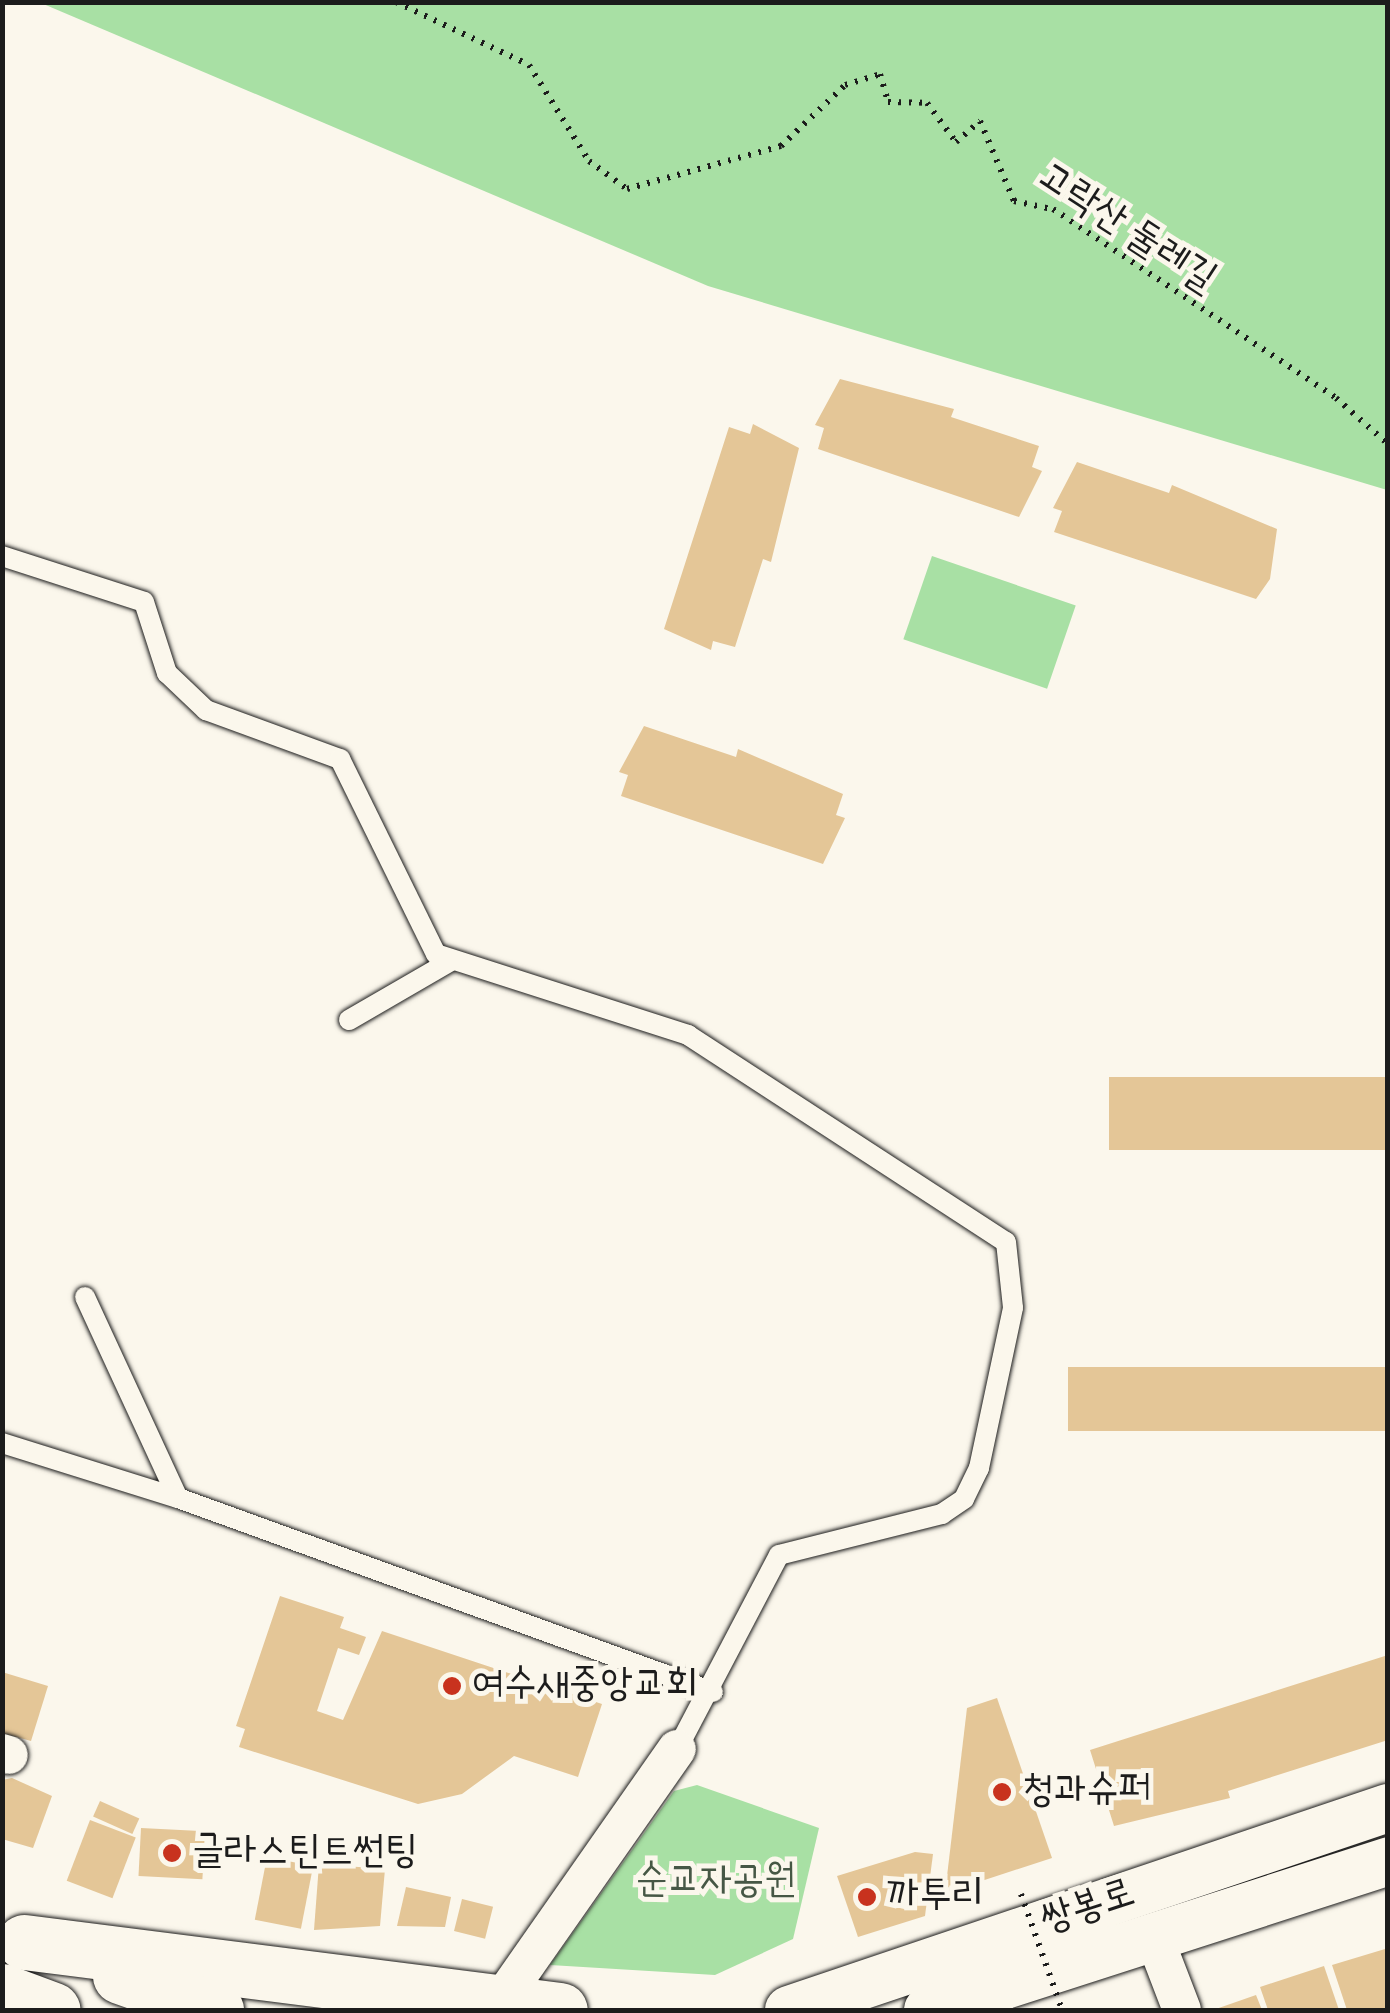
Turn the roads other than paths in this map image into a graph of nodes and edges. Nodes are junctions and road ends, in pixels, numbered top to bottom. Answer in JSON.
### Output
{"nodes":[{"id":1,"x":2,"y":556,"type":"edge"},
{"id":2,"x":449,"y":962,"type":"junction"},
{"id":3,"x":349,"y":1020,"type":"dead end"},
{"id":4,"x":84,"y":1297,"type":"dead end"},
{"id":5,"x":2,"y":1444,"type":"edge"},
{"id":6,"x":178,"y":1498,"type":"junction"},
{"id":7,"x":712,"y":1692,"type":"junction"},
{"id":8,"x":677,"y":1748,"type":"joint"},
{"id":9,"x":1388,"y":1808,"type":"edge"},
{"id":10,"x":1388,"y":1862,"type":"edge"},
{"id":11,"x":1102,"y":1904,"type":"junction"},
{"id":12,"x":1137,"y":1943,"type":"junction"},
{"id":13,"x":10,"y":1956,"type":"edge"},
{"id":14,"x":982,"y":2000,"type":"edge"},
{"id":15,"x":499,"y":2003,"type":"junction"},
{"id":16,"x":53,"y":2010,"type":"edge"},
{"id":17,"x":216,"y":2010,"type":"edge"},
{"id":18,"x":560,"y":2010,"type":"edge"},
{"id":19,"x":789,"y":2010,"type":"edge"},
{"id":20,"x":928,"y":2010,"type":"edge"},
{"id":21,"x":1182,"y":2010,"type":"edge"}],
"edges":[{"from":1,"to":2,"type":"lane"},
{"from":2,"to":3,"type":"lane"},
{"from":2,"to":7,"type":"lane"},
{"from":4,"to":6,"type":"lane"},
{"from":5,"to":6,"type":"lane"},
{"from":6,"to":7,"type":"lane"},
{"from":7,"to":8,"type":"lane"},
{"from":8,"to":15,"type":"street"},
{"from":9,"to":11,"type":"street","name":"쌍봉로"},
{"from":10,"to":12,"type":"street","name":"쌍봉로"},
{"from":11,"to":12,"type":"street"},
{"from":11,"to":19,"type":"street","name":"쌍봉로"},
{"from":12,"to":14,"type":"street","name":"쌍봉로"},
{"from":12,"to":21,"type":"street"},
{"from":13,"to":15,"type":"main road"},
{"from":13,"to":16,"type":"main road"},
{"from":13,"to":17,"type":"main road"},
{"from":14,"to":20,"type":"street","name":"쌍봉로"},
{"from":15,"to":18,"type":"main road"}]}
